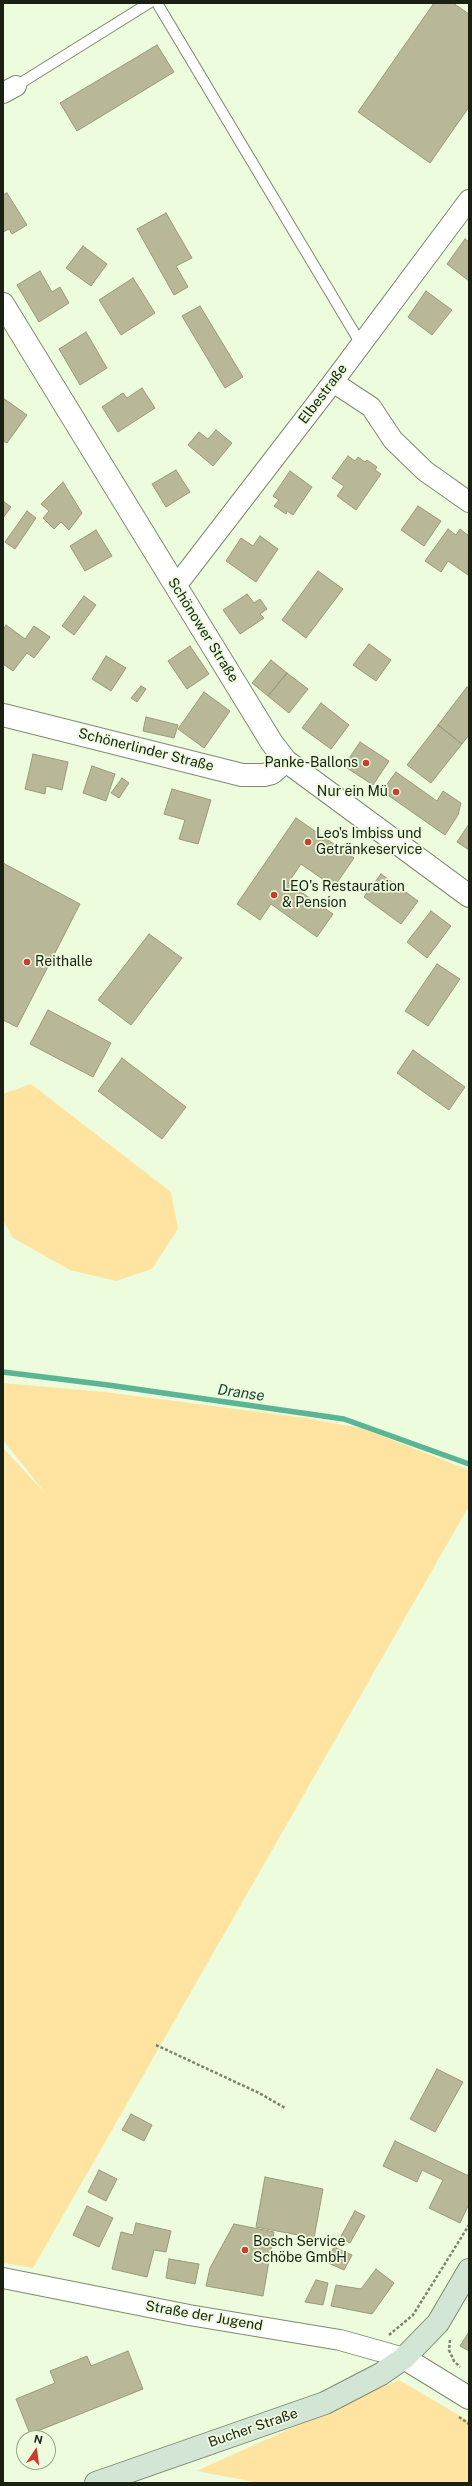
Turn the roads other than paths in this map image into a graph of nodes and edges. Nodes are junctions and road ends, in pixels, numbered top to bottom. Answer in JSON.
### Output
{"nodes":[{"id":1,"x":149,"y":3,"type":"edge"},
{"id":2,"x":157,"y":3,"type":"edge"},
{"id":3,"x":10,"y":89,"type":"edge"},
{"id":4,"x":469,"y":200,"type":"edge"},
{"id":5,"x":3,"y":304,"type":"edge"},
{"id":6,"x":361,"y":344,"type":"junction"},
{"id":7,"x":333,"y":382,"type":"junction"},
{"id":8,"x":469,"y":502,"type":"edge"},
{"id":9,"x":176,"y":586,"type":"junction"},
{"id":10,"x":3,"y":715,"type":"edge"},
{"id":11,"x":286,"y":761,"type":"junction"},
{"id":12,"x":469,"y":896,"type":"edge"},
{"id":13,"x":469,"y":2270,"type":"edge"},
{"id":14,"x":3,"y":2278,"type":"edge"},
{"id":15,"x":404,"y":2358,"type":"junction"},
{"id":16,"x":469,"y":2398,"type":"edge"},
{"id":17,"x":96,"y":2483,"type":"edge"}],
"edges":[{"from":1,"to":3,"type":"lane"},
{"from":2,"to":6,"type":"lane"},
{"from":4,"to":6,"type":"street","name":"Elbestraße"},
{"from":5,"to":9,"type":"street","name":"Schönower Straße"},
{"from":6,"to":7,"type":"street","name":"Elbestraße"},
{"from":7,"to":8,"type":"street"},
{"from":7,"to":9,"type":"street","name":"Elbestraße"},
{"from":9,"to":11,"type":"street","name":"Schönower Straße"},
{"from":10,"to":11,"type":"street","name":"Schönerlinder Straße"},
{"from":11,"to":12,"type":"street","name":"Schönower Straße"},
{"from":13,"to":15,"type":"main road","name":"Bucher Straße"},
{"from":14,"to":15,"type":"street","name":"Straße der Jugend"},
{"from":15,"to":16,"type":"street"},
{"from":15,"to":17,"type":"main road","name":"Bucher Straße"}]}
